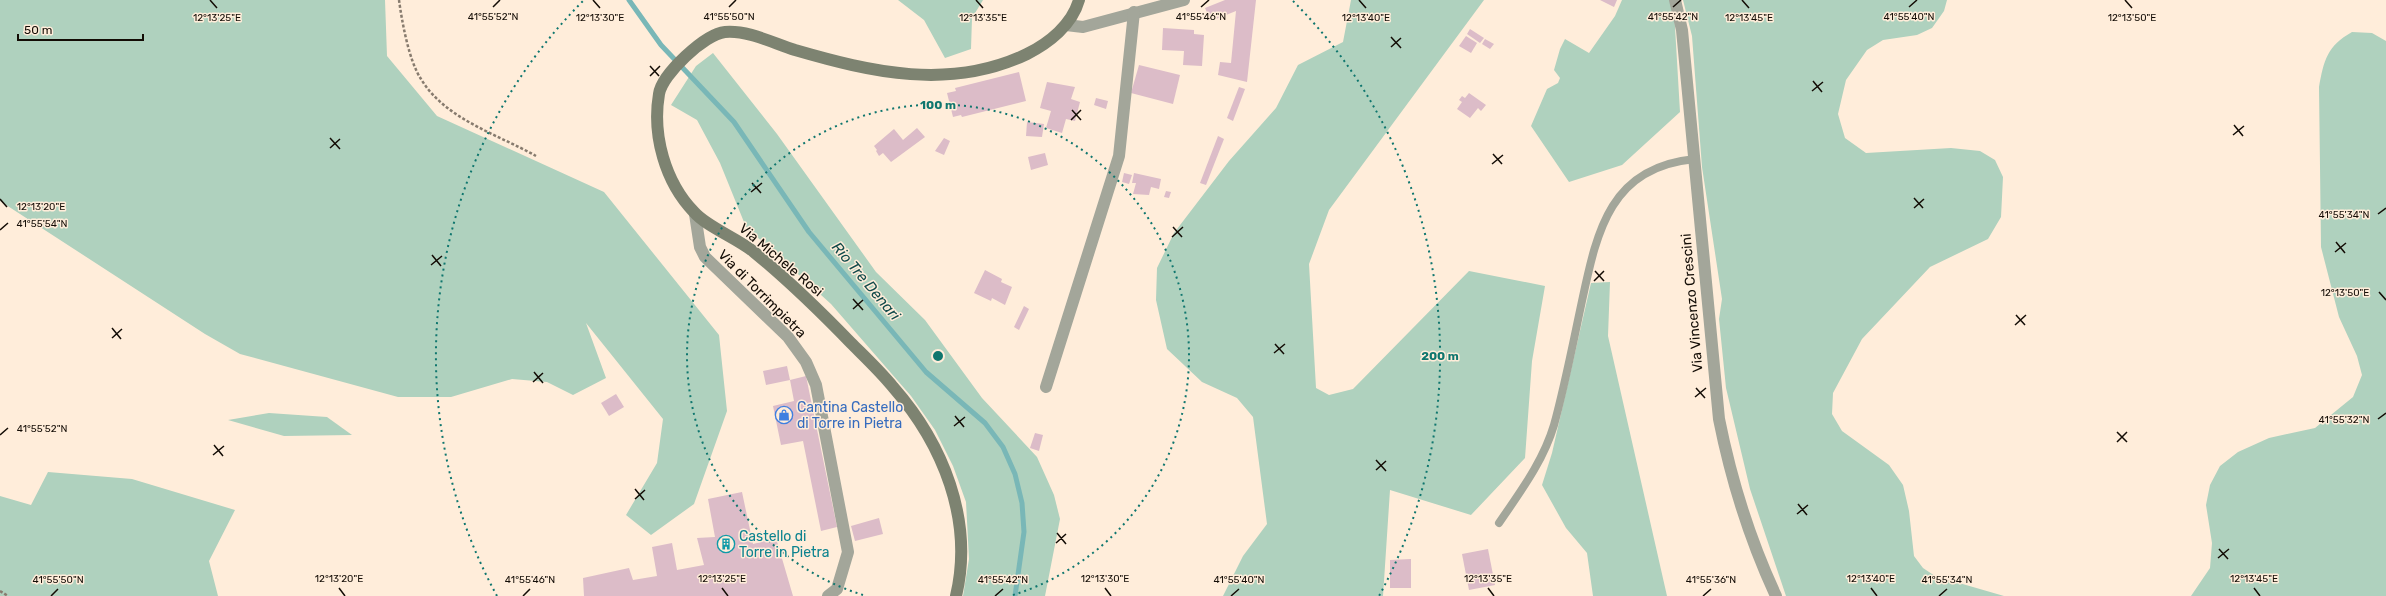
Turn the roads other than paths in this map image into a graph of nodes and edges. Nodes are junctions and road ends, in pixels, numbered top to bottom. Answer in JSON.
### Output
{"nodes":[{"id":1,"x":1079,"y":0,"type":"edge"},
{"id":2,"x":1184,"y":0,"type":"edge"},
{"id":3,"x":1676,"y":0,"type":"edge"},
{"id":4,"x":1134,"y":12,"type":"junction"},
{"id":5,"x":1066,"y":25,"type":"junction"},
{"id":6,"x":1695,"y":159,"type":"junction"},
{"id":7,"x":695,"y":214,"type":"junction"},
{"id":8,"x":1046,"y":387,"type":"dead end"},
{"id":9,"x":1499,"y":523,"type":"dead end"},
{"id":10,"x":828,"y":596,"type":"edge"},
{"id":11,"x":956,"y":596,"type":"edge"},
{"id":12,"x":1776,"y":596,"type":"edge"}],
"edges":[{"from":1,"to":5,"type":"street","name":"Via Michele Rosi"},
{"from":2,"to":4,"type":"street"},
{"from":3,"to":6,"type":"street","name":"Via Vincenzo Crescini"},
{"from":4,"to":5,"type":"street"},
{"from":4,"to":8,"type":"street"},
{"from":5,"to":7,"type":"street","name":"Via Michele Rosi"},
{"from":6,"to":9,"type":"lane"},
{"from":6,"to":12,"type":"street","name":"Via Vincenzo Crescini"},
{"from":7,"to":10,"type":"street","name":"Via di Torrimpietra"},
{"from":7,"to":11,"type":"street","name":"Via Michele Rosi"}]}
